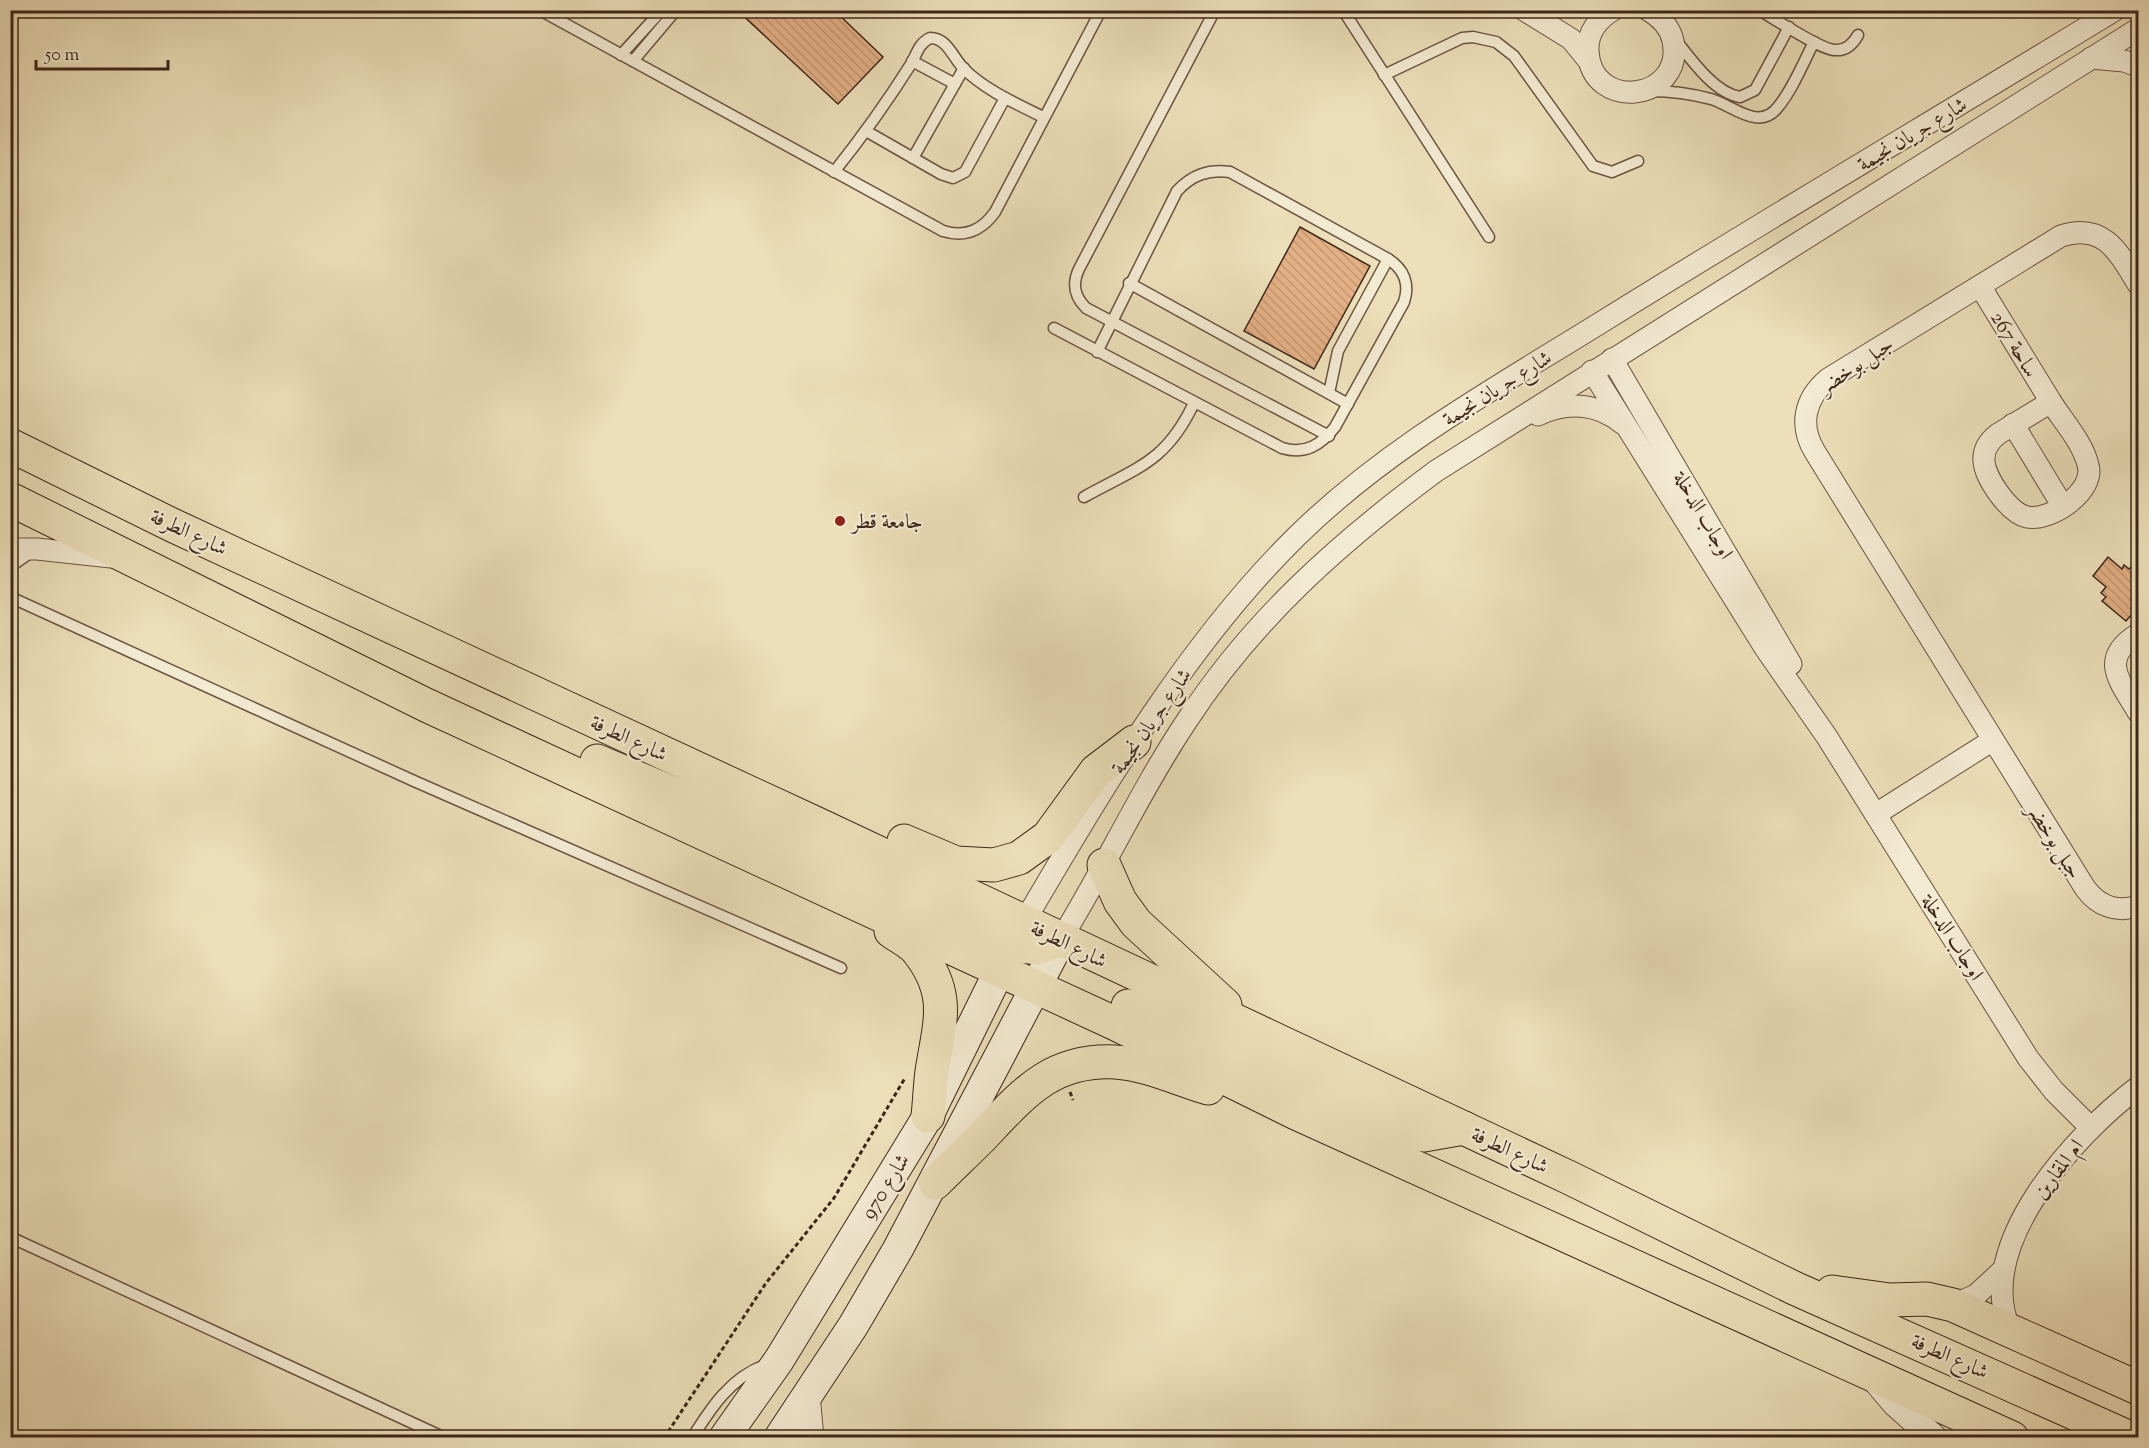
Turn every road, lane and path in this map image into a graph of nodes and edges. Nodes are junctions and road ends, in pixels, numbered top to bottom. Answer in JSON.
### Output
{"nodes":[{"id":1,"x":540,"y":10,"type":"edge"},
{"id":2,"x":662,"y":10,"type":"edge"},
{"id":3,"x":676,"y":10,"type":"edge"},
{"id":4,"x":1101,"y":10,"type":"edge"},
{"id":5,"x":1215,"y":10,"type":"edge"},
{"id":6,"x":1343,"y":10,"type":"edge"},
{"id":7,"x":1524,"y":10,"type":"edge"},
{"id":8,"x":1648,"y":10,"type":"edge"},
{"id":9,"x":1759,"y":10,"type":"edge"},
{"id":10,"x":1971,"y":10,"type":"edge"},
{"id":11,"x":1992,"y":10,"type":"edge"},
{"id":12,"x":2115,"y":10,"type":"edge"},
{"id":13,"x":1612,"y":11,"type":"edge"},
{"id":14,"x":1669,"y":22,"type":"edge"},
{"id":15,"x":1789,"y":27,"type":"junction"},
{"id":16,"x":2139,"y":29,"type":"edge"},
{"id":17,"x":1858,"y":35,"type":"dead end"},
{"id":18,"x":1814,"y":42,"type":"junction"},
{"id":19,"x":621,"y":55,"type":"junction"},
{"id":20,"x":2091,"y":58,"type":"junction"},
{"id":21,"x":912,"y":61,"type":"junction"},
{"id":22,"x":1589,"y":61,"type":"junction"},
{"id":23,"x":633,"y":62,"type":"junction"},
{"id":24,"x":2139,"y":66,"type":"edge"},
{"id":25,"x":964,"y":68,"type":"junction"},
{"id":26,"x":1384,"y":75,"type":"junction"},
{"id":27,"x":955,"y":84,"type":"junction"},
{"id":28,"x":1642,"y":92,"type":"junction"},
{"id":29,"x":1005,"y":98,"type":"junction"},
{"id":30,"x":1043,"y":117,"type":"junction"},
{"id":31,"x":866,"y":132,"type":"junction"},
{"id":32,"x":913,"y":158,"type":"junction"},
{"id":33,"x":1638,"y":161,"type":"dead end"},
{"id":34,"x":834,"y":172,"type":"junction"},
{"id":35,"x":1489,"y":237,"type":"dead end"},
{"id":36,"x":1388,"y":259,"type":"junction"},
{"id":37,"x":1130,"y":284,"type":"junction"},
{"id":38,"x":2139,"y":284,"type":"edge"},
{"id":39,"x":1980,"y":286,"type":"junction"},
{"id":40,"x":1111,"y":322,"type":"junction"},
{"id":41,"x":1054,"y":328,"type":"dead end"},
{"id":42,"x":1097,"y":352,"type":"junction"},
{"id":43,"x":1612,"y":358,"type":"junction"},
{"id":44,"x":1592,"y":371,"type":"junction"},
{"id":45,"x":1329,"y":393,"type":"junction"},
{"id":46,"x":1194,"y":402,"type":"junction"},
{"id":47,"x":2051,"y":402,"type":"junction"},
{"id":48,"x":1348,"y":404,"type":"junction"},
{"id":49,"x":2013,"y":424,"type":"junction"},
{"id":50,"x":1628,"y":427,"type":"junction"},
{"id":51,"x":1329,"y":436,"type":"junction"},
{"id":52,"x":10,"y":445,"type":"edge"},
{"id":53,"x":1436,"y":471,"type":"junction"},
{"id":54,"x":1084,"y":497,"type":"dead end"},
{"id":55,"x":10,"y":499,"type":"edge"},
{"id":56,"x":2062,"y":505,"type":"junction"},
{"id":57,"x":10,"y":549,"type":"edge"},
{"id":58,"x":37,"y":549,"type":"junction"},
{"id":59,"x":130,"y":560,"type":"junction"},
{"id":60,"x":10,"y":567,"type":"edge"},
{"id":61,"x":10,"y":597,"type":"edge"},
{"id":62,"x":2139,"y":634,"type":"edge"},
{"id":63,"x":426,"y":705,"type":"junction"},
{"id":64,"x":2139,"y":712,"type":"edge"},
{"id":65,"x":1827,"y":737,"type":"junction"},
{"id":66,"x":1993,"y":740,"type":"junction"},
{"id":67,"x":1134,"y":742,"type":"junction"},
{"id":68,"x":1876,"y":814,"type":"junction"},
{"id":69,"x":817,"y":824,"type":"junction"},
{"id":70,"x":1104,"y":865,"type":"junction"},
{"id":71,"x":2139,"y":906,"type":"edge"},
{"id":72,"x":876,"y":913,"type":"junction"},
{"id":73,"x":1061,"y":939,"type":"junction"},
{"id":74,"x":1012,"y":946,"type":"junction"},
{"id":75,"x":841,"y":968,"type":"dead end"},
{"id":76,"x":1040,"y":978,"type":"junction"},
{"id":77,"x":1258,"y":1034,"type":"junction"},
{"id":78,"x":907,"y":1071,"type":"dead end"},
{"id":79,"x":2139,"y":1087,"type":"edge"},
{"id":80,"x":1296,"y":1113,"type":"junction"},
{"id":81,"x":928,"y":1116,"type":"junction"},
{"id":82,"x":2090,"y":1127,"type":"junction"},
{"id":83,"x":1464,"y":1128,"type":"junction"},
{"id":84,"x":935,"y":1183,"type":"junction"},
{"id":85,"x":10,"y":1237,"type":"edge"},
{"id":86,"x":2003,"y":1270,"type":"junction"},
{"id":87,"x":1794,"y":1288,"type":"junction"},
{"id":88,"x":1953,"y":1305,"type":"junction"},
{"id":89,"x":2010,"y":1330,"type":"junction"},
{"id":90,"x":779,"y":1360,"type":"junction"},
{"id":91,"x":1870,"y":1372,"type":"junction"},
{"id":92,"x":2139,"y":1388,"type":"edge"},
{"id":93,"x":809,"y":1394,"type":"junction"},
{"id":94,"x":2123,"y":1434,"type":"edge"},
{"id":95,"x":445,"y":1437,"type":"edge"},
{"id":96,"x":664,"y":1437,"type":"edge"},
{"id":97,"x":692,"y":1437,"type":"edge"},
{"id":98,"x":724,"y":1437,"type":"edge"},
{"id":99,"x":779,"y":1437,"type":"edge"},
{"id":100,"x":813,"y":1437,"type":"edge"},
{"id":101,"x":1934,"y":1437,"type":"edge"},
{"id":102,"x":2012,"y":1437,"type":"edge"}],
"edges":[{"from":1,"to":19,"type":"lane"},
{"from":2,"to":19,"type":"lane"},
{"from":3,"to":23,"type":"lane"},
{"from":4,"to":30,"type":"lane"},
{"from":5,"to":40,"type":"lane"},
{"from":6,"to":26,"type":"lane"},
{"from":7,"to":22,"type":"street"},
{"from":8,"to":14,"type":"street"},
{"from":9,"to":15,"type":"lane"},
{"from":10,"to":11,"type":"lane"},
{"from":12,"to":67,"type":"street","name":"شارع جريان نجيمة"},
{"from":13,"to":22,"type":"street"},
{"from":14,"to":15,"type":"lane"},
{"from":14,"to":28,"type":"street"},
{"from":15,"to":18,"type":"lane"},
{"from":16,"to":20,"type":"street","name":"شارع جريان نجيمة"},
{"from":17,"to":18,"type":"lane"},
{"from":18,"to":28,"type":"lane"},
{"from":19,"to":23,"type":"lane"},
{"from":20,"to":24,"type":"street"},
{"from":20,"to":43,"type":"street","name":"شارع جريان نجيمة"},
{"from":21,"to":25,"type":"lane"},
{"from":21,"to":27,"type":"lane"},
{"from":21,"to":31,"type":"lane"},
{"from":22,"to":28,"type":"street"},
{"from":23,"to":34,"type":"lane"},
{"from":25,"to":27,"type":"lane"},
{"from":25,"to":29,"type":"lane"},
{"from":26,"to":33,"type":"lane"},
{"from":26,"to":35,"type":"lane"},
{"from":27,"to":32,"type":"lane"},
{"from":29,"to":30,"type":"lane"},
{"from":29,"to":32,"type":"lane"},
{"from":30,"to":34,"type":"lane"},
{"from":31,"to":32,"type":"lane"},
{"from":31,"to":34,"type":"lane"},
{"from":36,"to":37,"type":"lane"},
{"from":36,"to":45,"type":"lane"},
{"from":36,"to":48,"type":"lane"},
{"from":37,"to":40,"type":"lane"},
{"from":37,"to":45,"type":"lane"},
{"from":38,"to":39,"type":"street","name":"جبل بوخضر"},
{"from":39,"to":47,"type":"street","name":"ساحة 267"},
{"from":39,"to":66,"type":"street","name":"جبل بوخضر"},
{"from":40,"to":42,"type":"lane"},
{"from":40,"to":51,"type":"lane"},
{"from":41,"to":42,"type":"lane"},
{"from":42,"to":46,"type":"lane"},
{"from":43,"to":44,"type":"street","name":"شارع جريان نجيمة"},
{"from":43,"to":65,"type":"street","name":"اوجاب الدخلة"},
{"from":44,"to":50,"type":"street","name":"اوجاب الدخلة"},
{"from":44,"to":53,"type":"street","name":"شارع جريان نجيمة"},
{"from":45,"to":48,"type":"lane"},
{"from":46,"to":51,"type":"lane"},
{"from":46,"to":54,"type":"lane"},
{"from":47,"to":49,"type":"street","name":"ساحة 267"},
{"from":47,"to":56,"type":"street","name":"ساحة 267"},
{"from":48,"to":51,"type":"lane"},
{"from":49,"to":56,"type":"street"},
{"from":49,"to":56,"type":"street","name":"ساحة 267"},
{"from":50,"to":53,"type":"street"},
{"from":50,"to":65,"type":"street","name":"اوجاب الدخلة"},
{"from":52,"to":69,"type":"main road","name":"شارع الطرفة"},
{"from":53,"to":70,"type":"street","name":"شارع جريان نجيمة"},
{"from":55,"to":59,"type":"main road"},
{"from":57,"to":58,"type":"street"},
{"from":58,"to":59,"type":"street"},
{"from":58,"to":60,"type":"lane"},
{"from":59,"to":63,"type":"main road"},
{"from":61,"to":75,"type":"lane"},
{"from":62,"to":64,"type":"street"},
{"from":63,"to":72,"type":"main road"},
{"from":63,"to":74,"type":"main road"},
{"from":65,"to":68,"type":"street","name":"اوجاب الدخلة"},
{"from":66,"to":68,"type":"street"},
{"from":66,"to":71,"type":"street","name":"جبل بوخضر"},
{"from":67,"to":69,"type":"main road"},
{"from":67,"to":74,"type":"street","name":"شارع جريان نجيمة"},
{"from":68,"to":82,"type":"street","name":"اوجاب الدخلة"},
{"from":69,"to":74,"type":"main road","name":"شارع الطرفة"},
{"from":70,"to":73,"type":"street","name":"شارع جريان نجيمة"},
{"from":70,"to":77,"type":"main road"},
{"from":72,"to":74,"type":"main road"},
{"from":72,"to":81,"type":"main road"},
{"from":73,"to":74,"type":"main road"},
{"from":73,"to":76,"type":"main road","name":"شارع 970"},
{"from":73,"to":77,"type":"main road","name":"شارع الطرفة"},
{"from":74,"to":76,"type":"main road"},
{"from":74,"to":81,"type":"main road","name":"شارع 970"},
{"from":76,"to":80,"type":"main road"},
{"from":76,"to":83,"type":"main road"},
{"from":76,"to":84,"type":"main road","name":"شارع 970"},
{"from":77,"to":83,"type":"main road","name":"شارع الطرفة"},
{"from":78,"to":96,"type":"path"},
{"from":79,"to":82,"type":"street","name":"ام المقارين"},
{"from":80,"to":84,"type":"main road"},
{"from":80,"to":91,"type":"main road"},
{"from":81,"to":90,"type":"main road","name":"شارع 970"},
{"from":82,"to":86,"type":"street","name":"ام المقارين"},
{"from":83,"to":87,"type":"main road","name":"شارع الطرفة"},
{"from":84,"to":93,"type":"main road","name":"شارع 970"},
{"from":85,"to":95,"type":"lane"},
{"from":86,"to":88,"type":"street","name":"ام المقارين"},
{"from":86,"to":89,"type":"street","name":"ام المقارين"},
{"from":87,"to":88,"type":"main road"},
{"from":87,"to":94,"type":"main road","name":"شارع الطرفة"},
{"from":88,"to":89,"type":"main road"},
{"from":89,"to":92,"type":"main road"},
{"from":89,"to":94,"type":"main road"},
{"from":90,"to":97,"type":"lane"},
{"from":90,"to":98,"type":"main road","name":"شارع 970"},
{"from":91,"to":101,"type":"street"},
{"from":91,"to":102,"type":"main road"},
{"from":93,"to":99,"type":"main road","name":"شارع 970"},
{"from":93,"to":100,"type":"street"}]}
